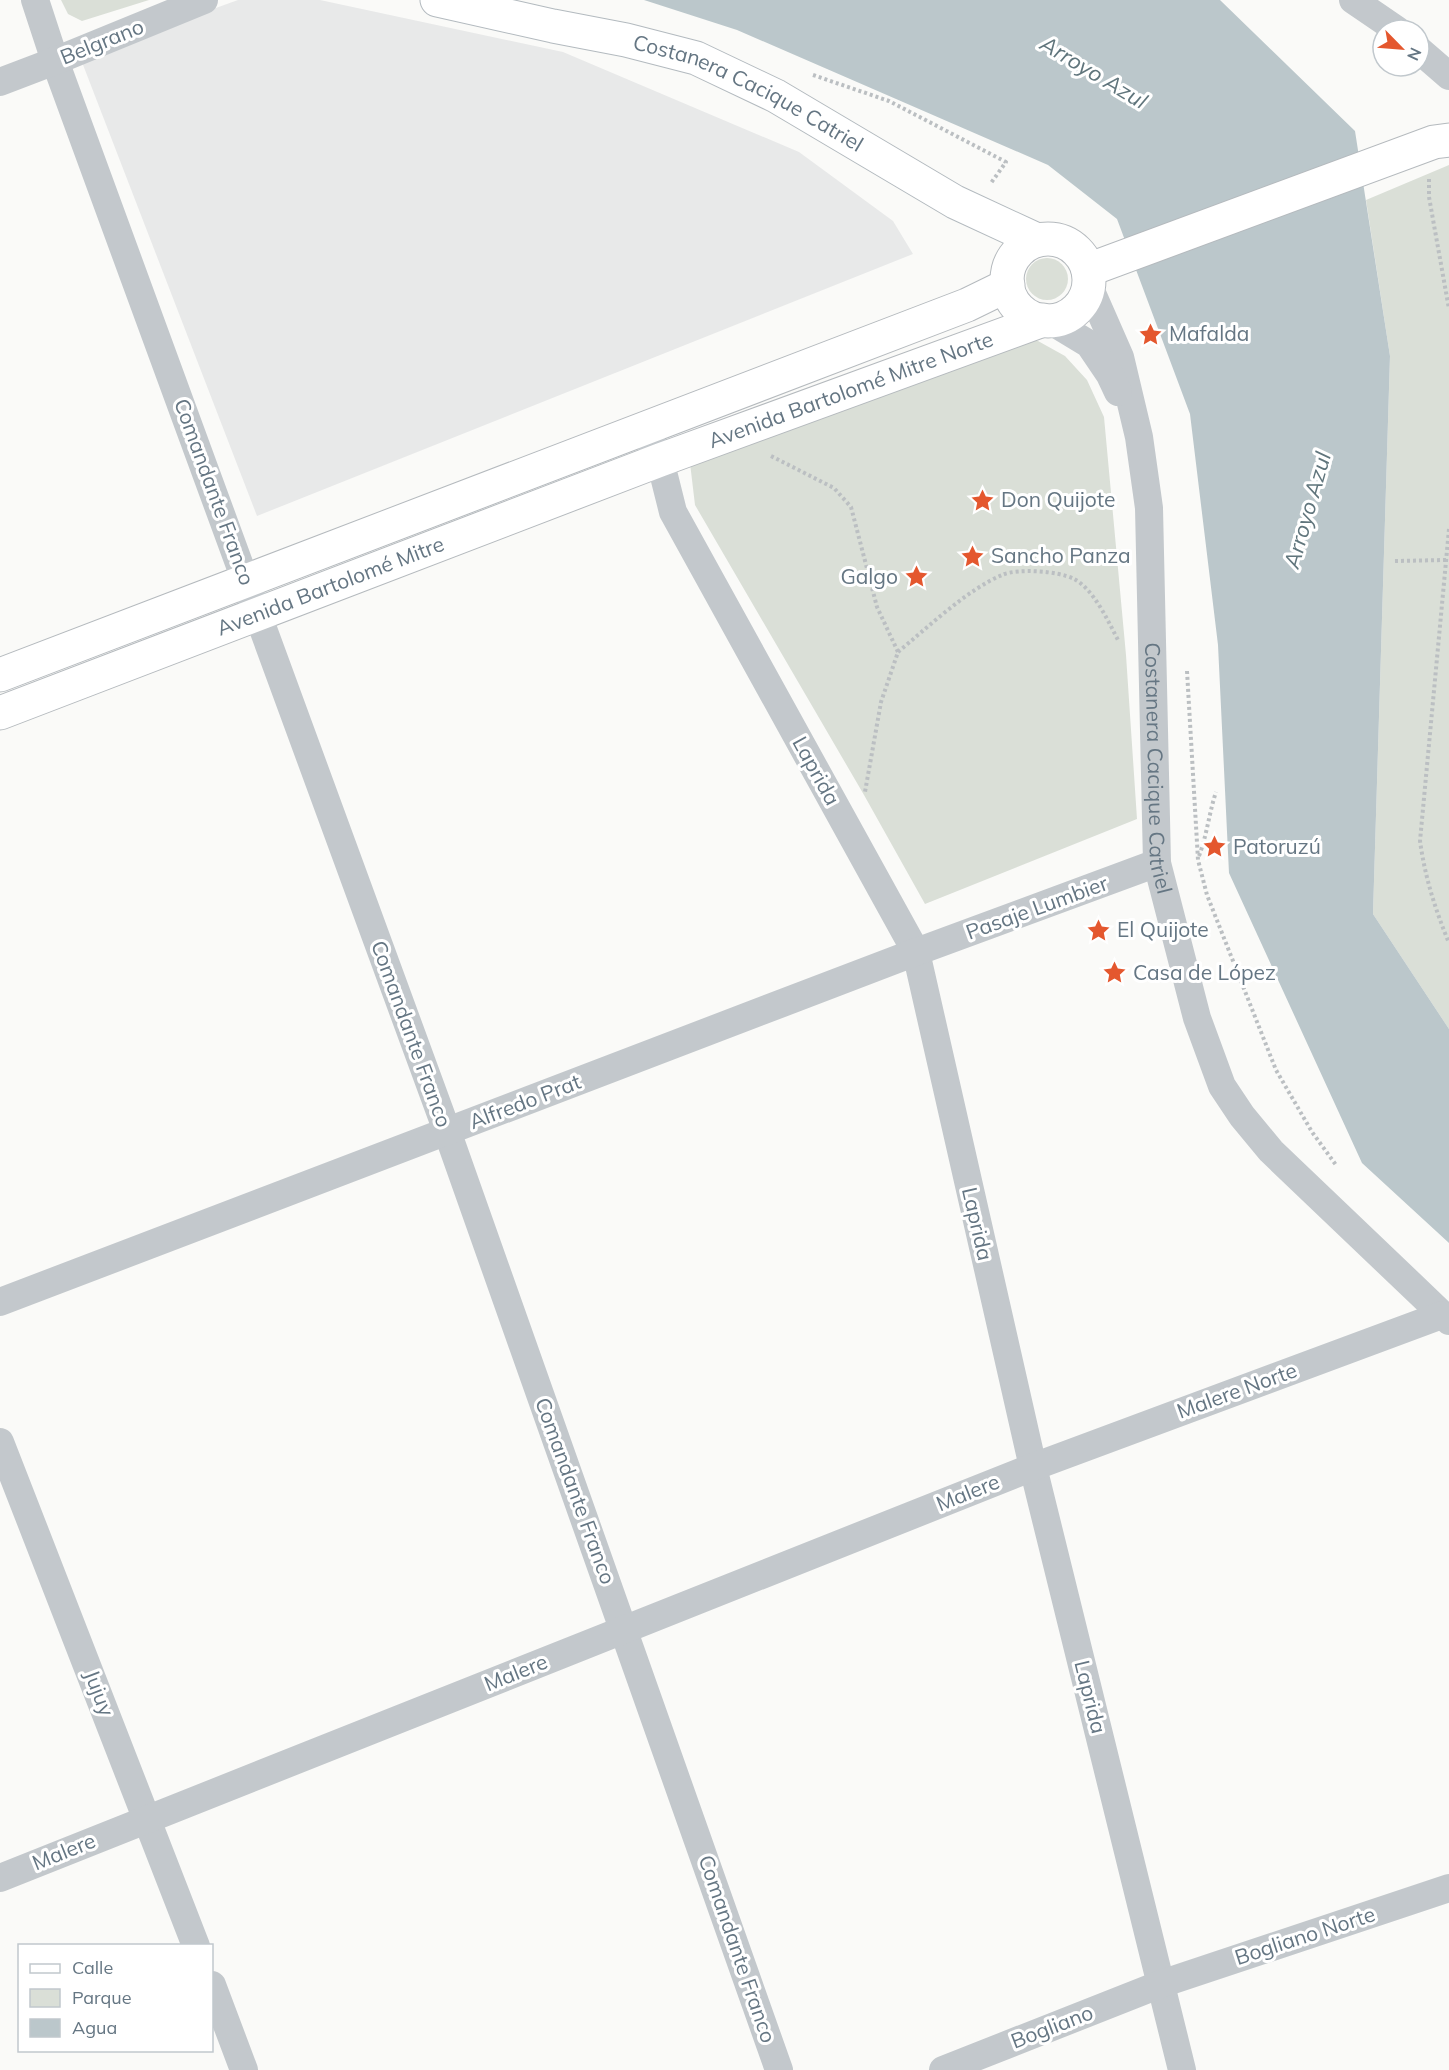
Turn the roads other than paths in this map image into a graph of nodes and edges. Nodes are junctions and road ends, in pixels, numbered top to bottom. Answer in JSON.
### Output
{"nodes":[{"id":1,"x":35,"y":0,"type":"edge"},
{"id":2,"x":204,"y":0,"type":"edge"},
{"id":3,"x":437,"y":0,"type":"edge"},
{"id":4,"x":1353,"y":0,"type":"edge"},
{"id":5,"x":1379,"y":18,"type":"edge"},
{"id":6,"x":1431,"y":60,"type":"edge"},
{"id":7,"x":55,"y":61,"type":"junction"},
{"id":8,"x":1449,"y":76,"type":"edge"},
{"id":9,"x":0,"y":82,"type":"edge"},
{"id":10,"x":1444,"y":139,"type":"edge"},
{"id":11,"x":1037,"y":240,"type":"junction"},
{"id":12,"x":1088,"y":277,"type":"junction"},
{"id":13,"x":1008,"y":285,"type":"junction"},
{"id":14,"x":1047,"y":320,"type":"junction"},
{"id":15,"x":644,"y":428,"type":"junction"},
{"id":16,"x":1139,"y":437,"type":"junction"},
{"id":17,"x":660,"y":460,"type":"junction"},
{"id":18,"x":247,"y":581,"type":"junction"},
{"id":19,"x":259,"y":614,"type":"junction"},
{"id":20,"x":0,"y":675,"type":"edge"},
{"id":21,"x":0,"y":713,"type":"edge"},
{"id":22,"x":1157,"y":863,"type":"junction"},
{"id":23,"x":916,"y":952,"type":"junction"},
{"id":24,"x":447,"y":1131,"type":"junction"},
{"id":25,"x":0,"y":1302,"type":"edge"},
{"id":26,"x":1446,"y":1318,"type":"edge"},
{"id":27,"x":0,"y":1442,"type":"edge"},
{"id":28,"x":1033,"y":1467,"type":"junction"},
{"id":29,"x":625,"y":1630,"type":"junction"},
{"id":30,"x":148,"y":1818,"type":"junction"},
{"id":31,"x":0,"y":1878,"type":"edge"},
{"id":32,"x":1449,"y":1888,"type":"edge"},
{"id":33,"x":195,"y":1944,"type":"edge"},
{"id":34,"x":1161,"y":1984,"type":"junction"},
{"id":35,"x":213,"y":1988,"type":"edge"},
{"id":36,"x":243,"y":2070,"type":"edge"},
{"id":37,"x":779,"y":2070,"type":"edge"},
{"id":38,"x":943,"y":2070,"type":"edge"},
{"id":39,"x":1182,"y":2070,"type":"edge"}],
"edges":[{"from":1,"to":7,"type":"street","name":"Comandante Franco"},
{"from":2,"to":7,"type":"street","name":"Belgrano"},
{"from":3,"to":11,"type":"main road","name":"Costanera Cacique Catriel"},
{"from":4,"to":5,"type":"street"},
{"from":6,"to":8,"type":"street"},
{"from":7,"to":9,"type":"street","name":"Belgrano"},
{"from":7,"to":18,"type":"street","name":"Comandante Franco"},
{"from":10,"to":12,"type":"main road"},
{"from":11,"to":12,"type":"main road"},
{"from":11,"to":13,"type":"main road"},
{"from":12,"to":14,"type":"main road","name":"Avenida Bartolomé Mitre Norte"},
{"from":12,"to":16,"type":"street","name":"Costanera Cacique Catriel"},
{"from":13,"to":14,"type":"main road"},
{"from":13,"to":15,"type":"main road","name":"Avenida Bartolomé Mitre Norte"},
{"from":14,"to":16,"type":"street","name":"Costanera Cacique Catriel"},
{"from":14,"to":17,"type":"main road","name":"Avenida Bartolomé Mitre Norte"},
{"from":15,"to":17,"type":"street","name":"Laprida"},
{"from":15,"to":18,"type":"main road","name":"Avenida Bartolomé Mitre"},
{"from":16,"to":22,"type":"street","name":"Costanera Cacique Catriel"},
{"from":17,"to":19,"type":"main road","name":"Avenida Bartolomé Mitre"},
{"from":17,"to":23,"type":"street","name":"Laprida"},
{"from":18,"to":19,"type":"street","name":"Comandante Franco"},
{"from":18,"to":20,"type":"main road","name":"Avenida Bartolomé Mitre"},
{"from":19,"to":21,"type":"main road","name":"Avenida Bartolomé Mitre"},
{"from":19,"to":24,"type":"street","name":"Comandante Franco"},
{"from":22,"to":23,"type":"street","name":"Pasaje Lumbier"},
{"from":22,"to":26,"type":"street","name":"Costanera Cacique Catriel"},
{"from":23,"to":24,"type":"street","name":"Alfredo Prat"},
{"from":23,"to":28,"type":"street","name":"Laprida"},
{"from":24,"to":25,"type":"street","name":"Alfredo Prat"},
{"from":24,"to":29,"type":"street","name":"Comandante Franco"},
{"from":26,"to":28,"type":"street","name":"Malere Norte"},
{"from":27,"to":30,"type":"street","name":"Jujuy"},
{"from":28,"to":29,"type":"street","name":"Malere"},
{"from":28,"to":34,"type":"street","name":"Laprida"},
{"from":29,"to":30,"type":"street","name":"Malere"},
{"from":29,"to":37,"type":"street","name":"Comandante Franco"},
{"from":30,"to":31,"type":"street","name":"Malere"},
{"from":30,"to":33,"type":"street","name":"Jujuy"},
{"from":32,"to":34,"type":"street","name":"Bogliano Norte"},
{"from":34,"to":38,"type":"street","name":"Bogliano"},
{"from":34,"to":39,"type":"street","name":"Laprida"},
{"from":35,"to":36,"type":"street"}]}
